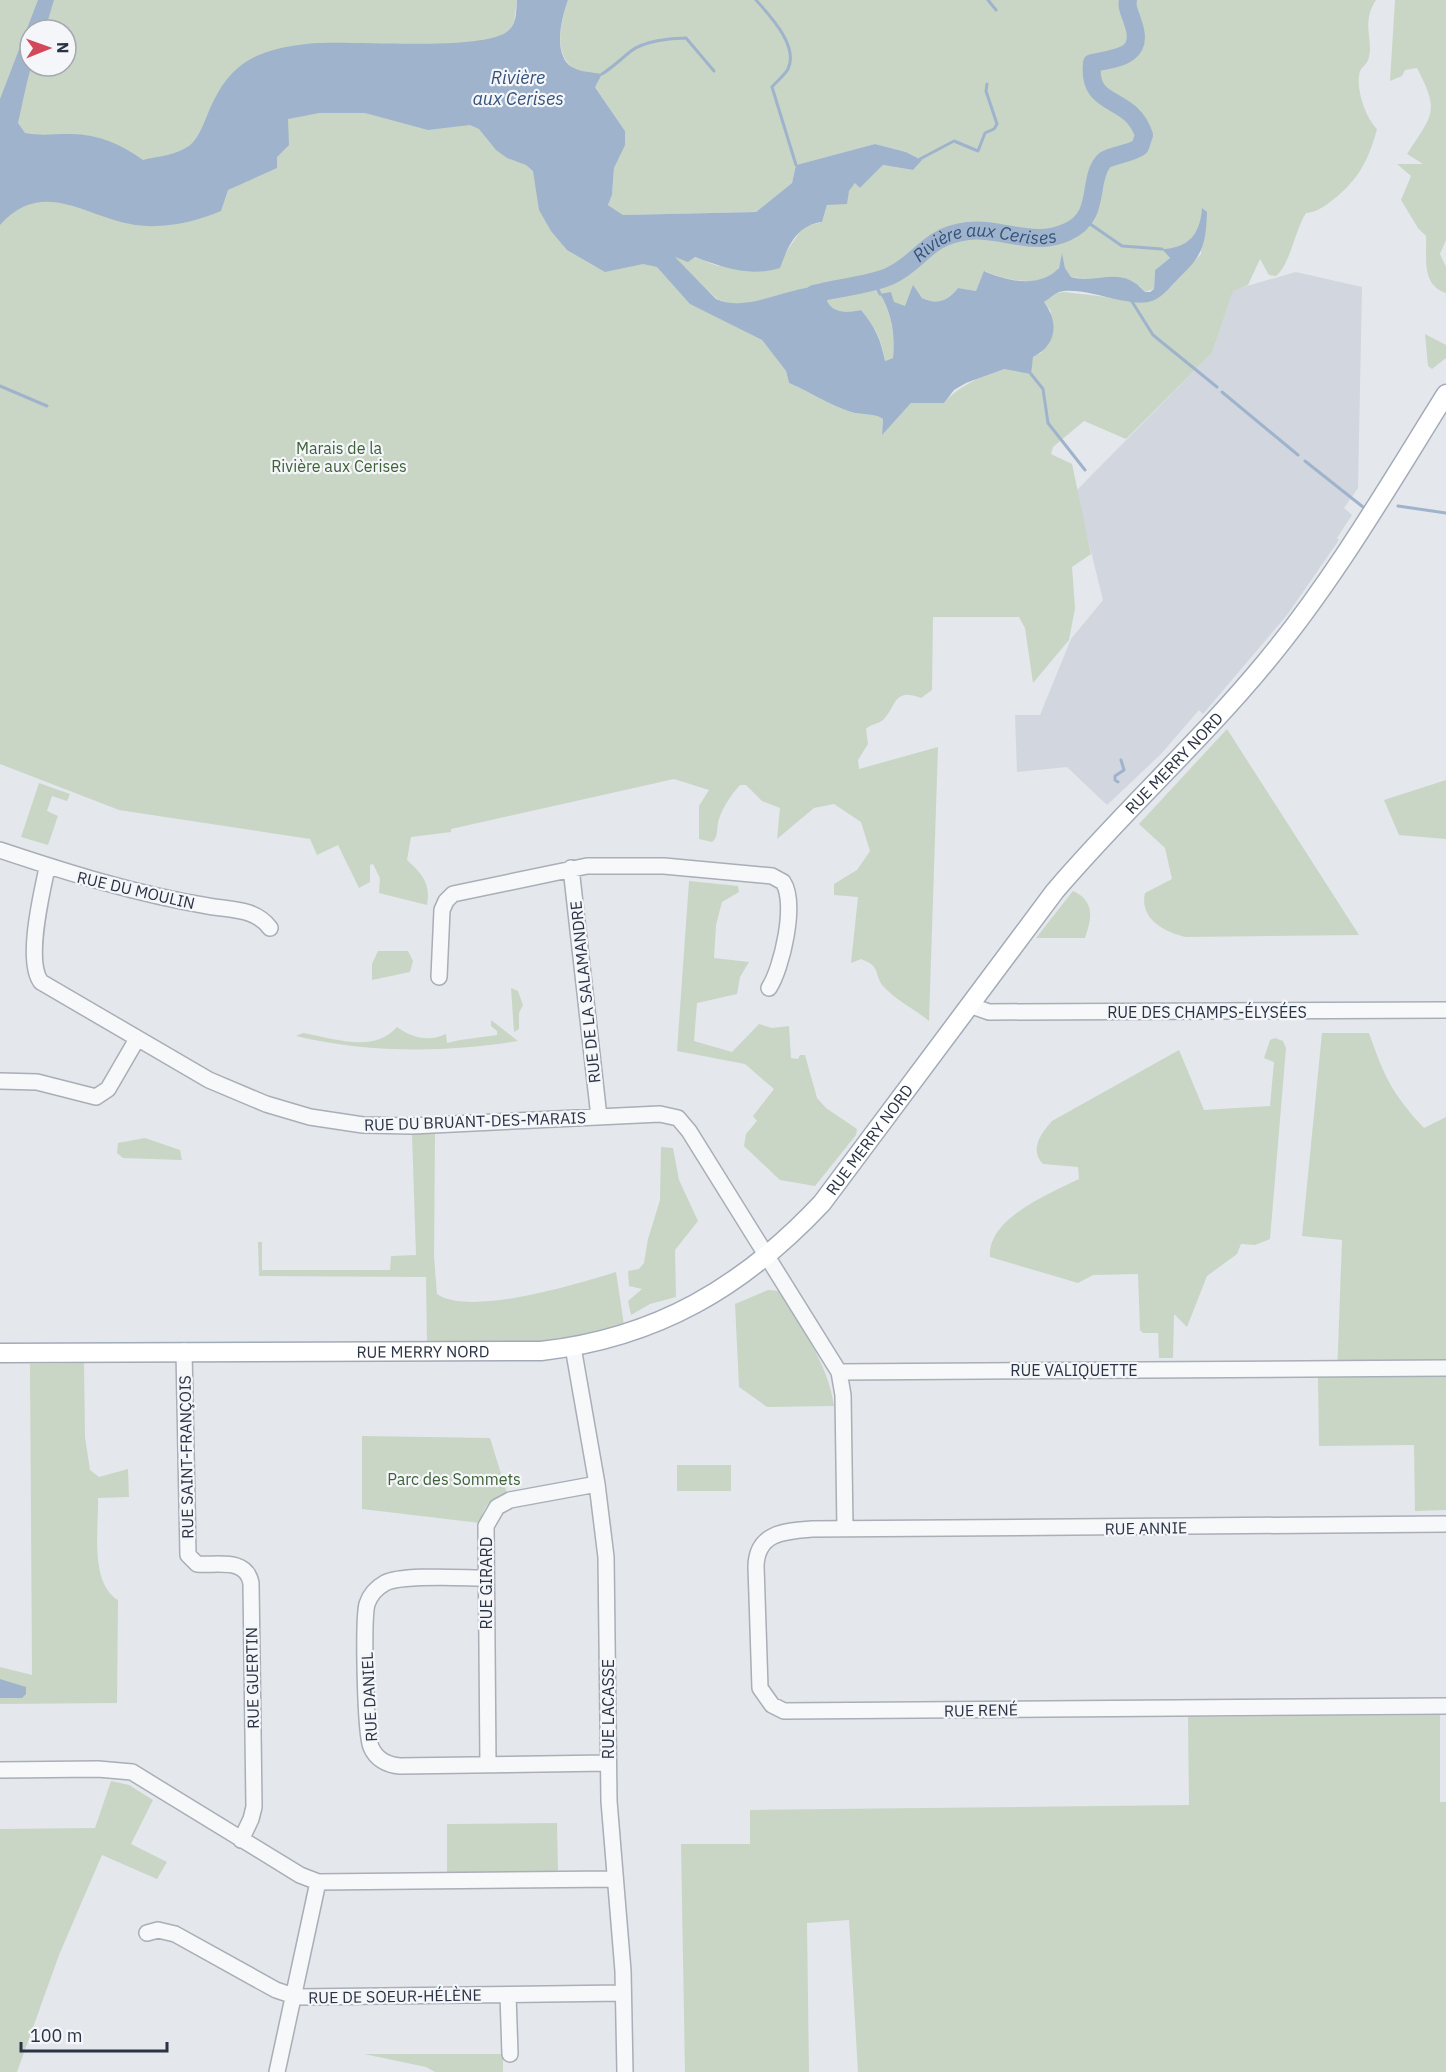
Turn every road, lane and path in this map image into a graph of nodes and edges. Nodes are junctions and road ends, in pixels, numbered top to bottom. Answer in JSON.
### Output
{"nodes":[{"id":1,"x":1446,"y":394,"type":"edge"},
{"id":2,"x":0,"y":850,"type":"edge"},
{"id":3,"x":47,"y":868,"type":"junction"},
{"id":4,"x":571,"y":868,"type":"junction"},
{"id":5,"x":270,"y":928,"type":"dead end"},
{"id":6,"x":438,"y":977,"type":"dead end"},
{"id":7,"x":769,"y":988,"type":"dead end"},
{"id":8,"x":969,"y":1005,"type":"junction"},
{"id":9,"x":1446,"y":1010,"type":"edge"},
{"id":10,"x":137,"y":1039,"type":"junction"},
{"id":11,"x":0,"y":1081,"type":"edge"},
{"id":12,"x":599,"y":1117,"type":"junction"},
{"id":13,"x":768,"y":1256,"type":"junction"},
{"id":14,"x":573,"y":1347,"type":"junction"},
{"id":15,"x":184,"y":1351,"type":"junction"},
{"id":16,"x":0,"y":1353,"type":"edge"},
{"id":17,"x":1446,"y":1368,"type":"edge"},
{"id":18,"x":839,"y":1372,"type":"junction"},
{"id":19,"x":597,"y":1484,"type":"junction"},
{"id":20,"x":1446,"y":1524,"type":"edge"},
{"id":21,"x":845,"y":1529,"type":"junction"},
{"id":22,"x":193,"y":1562,"type":"joint"},
{"id":23,"x":486,"y":1578,"type":"junction"},
{"id":24,"x":1446,"y":1706,"type":"edge"},
{"id":25,"x":608,"y":1763,"type":"junction"},
{"id":26,"x":488,"y":1765,"type":"junction"},
{"id":27,"x":0,"y":1770,"type":"edge"},
{"id":28,"x":241,"y":1840,"type":"junction"},
{"id":29,"x":615,"y":1879,"type":"junction"},
{"id":30,"x":318,"y":1882,"type":"junction"},
{"id":31,"x":147,"y":1933,"type":"dead end"},
{"id":32,"x":623,"y":1993,"type":"junction"},
{"id":33,"x":508,"y":1995,"type":"junction"},
{"id":34,"x":292,"y":1996,"type":"junction"},
{"id":35,"x":510,"y":2055,"type":"dead end"},
{"id":36,"x":277,"y":2072,"type":"edge"},
{"id":37,"x":625,"y":2072,"type":"edge"}],
"edges":[{"from":1,"to":8,"type":"main road","name":"RUE MERRY NORD"},
{"from":2,"to":3,"type":"street","name":"RUE DU MOULIN"},
{"from":3,"to":5,"type":"street","name":"RUE DU MOULIN"},
{"from":3,"to":10,"type":"street","name":"RUE DU BRUANT-DES-MARAIS"},
{"from":4,"to":6,"type":"street"},
{"from":4,"to":7,"type":"street"},
{"from":4,"to":12,"type":"street","name":"RUE DE LA SALAMANDRE"},
{"from":8,"to":9,"type":"street","name":"RUE DES CHAMPS-ÉLYSÉES"},
{"from":8,"to":13,"type":"main road","name":"RUE MERRY NORD"},
{"from":10,"to":11,"type":"street"},
{"from":10,"to":12,"type":"street","name":"RUE DU BRUANT-DES-MARAIS"},
{"from":12,"to":13,"type":"street","name":"RUE DU BRUANT-DES-MARAIS"},
{"from":13,"to":14,"type":"main road","name":"RUE MERRY NORD"},
{"from":13,"to":18,"type":"street"},
{"from":14,"to":15,"type":"main road","name":"RUE MERRY NORD"},
{"from":14,"to":19,"type":"street","name":"RUE LACASSE"},
{"from":15,"to":16,"type":"main road","name":"RUE MERRY NORD"},
{"from":15,"to":22,"type":"street","name":"RUE SAINT-FRANÇOIS"},
{"from":17,"to":18,"type":"street","name":"RUE VALIQUETTE"},
{"from":18,"to":21,"type":"street"},
{"from":19,"to":23,"type":"street","name":"RUE GIRARD"},
{"from":19,"to":25,"type":"street","name":"RUE LACASSE"},
{"from":20,"to":21,"type":"street","name":"RUE ANNIE"},
{"from":21,"to":24,"type":"street","name":"RUE RENÉ"},
{"from":22,"to":28,"type":"street","name":"RUE GUERTIN"},
{"from":23,"to":26,"type":"street","name":"RUE GIRARD"},
{"from":23,"to":26,"type":"street","name":"RUE DANIEL"},
{"from":25,"to":26,"type":"street","name":"RUE DANIEL"},
{"from":25,"to":29,"type":"street","name":"RUE LACASSE"},
{"from":27,"to":28,"type":"street"},
{"from":28,"to":30,"type":"street"},
{"from":29,"to":30,"type":"street"},
{"from":29,"to":32,"type":"street","name":"RUE LACASSE"},
{"from":30,"to":34,"type":"street"},
{"from":31,"to":34,"type":"street","name":"RUE DE SOEUR-HÉLÈNE"},
{"from":32,"to":33,"type":"street","name":"RUE DE SOEUR-HÉLÈNE"},
{"from":32,"to":37,"type":"street","name":"RUE LACASSE"},
{"from":33,"to":34,"type":"street","name":"RUE DE SOEUR-HÉLÈNE"},
{"from":33,"to":35,"type":"street"},
{"from":34,"to":36,"type":"street"}]}
